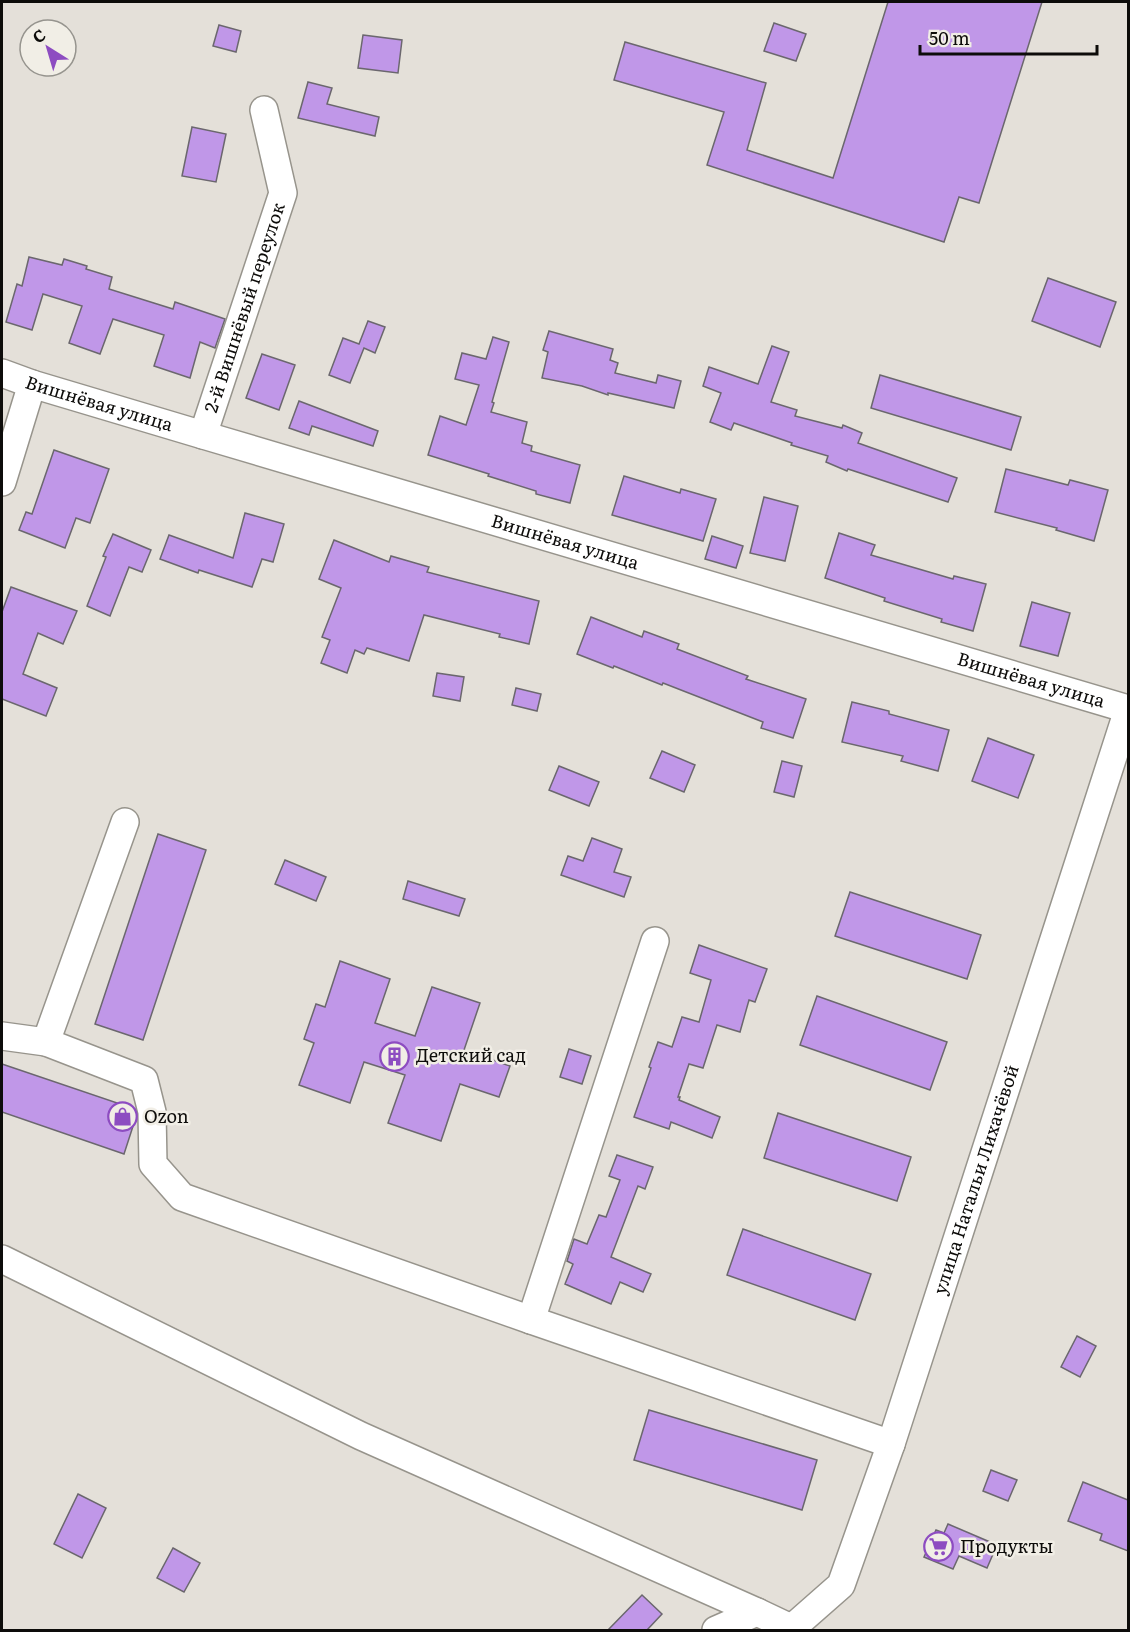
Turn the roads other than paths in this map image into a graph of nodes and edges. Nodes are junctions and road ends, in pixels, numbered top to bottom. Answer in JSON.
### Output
{"nodes":[{"id":1,"x":264,"y":110,"type":"dead end"},
{"id":2,"x":2,"y":373,"type":"edge"},
{"id":3,"x":32,"y":384,"type":"junction"},
{"id":4,"x":202,"y":435,"type":"junction"},
{"id":5,"x":2,"y":482,"type":"edge"},
{"id":6,"x":1128,"y":710,"type":"edge"},
{"id":7,"x":125,"y":822,"type":"dead end"},
{"id":8,"x":655,"y":940,"type":"dead end"},
{"id":9,"x":2,"y":1036,"type":"edge"},
{"id":10,"x":46,"y":1042,"type":"junction"},
{"id":11,"x":2,"y":1259,"type":"edge"},
{"id":12,"x":531,"y":1320,"type":"junction"},
{"id":13,"x":891,"y":1444,"type":"junction"},
{"id":14,"x":757,"y":1612,"type":"junction"},
{"id":15,"x":716,"y":1630,"type":"edge"},
{"id":16,"x":793,"y":1630,"type":"edge"}],
"edges":[{"from":1,"to":4,"type":"street","name":"2-й Вишнёвый переулок"},
{"from":2,"to":3,"type":"street","name":"Вишнёвая улица"},
{"from":3,"to":4,"type":"street","name":"Вишнёвая улица"},
{"from":3,"to":5,"type":"street"},
{"from":4,"to":6,"type":"street","name":"Вишнёвая улица"},
{"from":6,"to":13,"type":"street","name":"улица Натальи Лихачёвой"},
{"from":7,"to":10,"type":"street"},
{"from":8,"to":12,"type":"street"},
{"from":9,"to":10,"type":"street"},
{"from":10,"to":12,"type":"street"},
{"from":11,"to":14,"type":"street"},
{"from":12,"to":13,"type":"street"},
{"from":13,"to":16,"type":"street","name":"улица Натальи Лихачёвой"},
{"from":14,"to":15,"type":"street"},
{"from":14,"to":16,"type":"street"}]}
